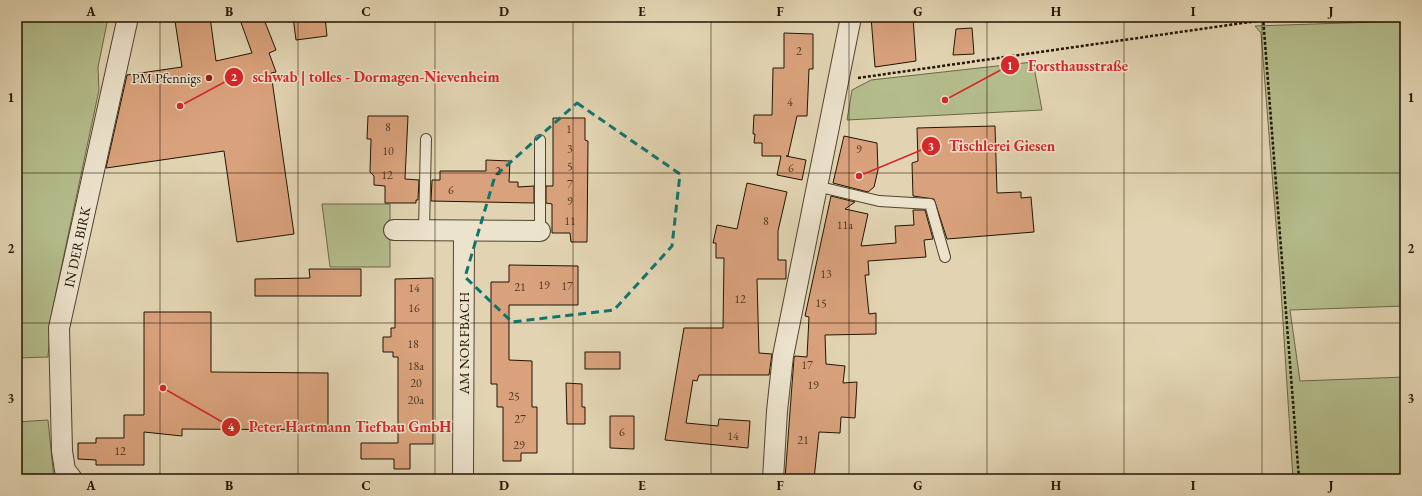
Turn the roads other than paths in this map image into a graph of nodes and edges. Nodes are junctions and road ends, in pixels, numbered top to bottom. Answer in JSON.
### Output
{"nodes":[{"id":1,"x":128,"y":17,"type":"edge"},
{"id":2,"x":851,"y":17,"type":"edge"},
{"id":3,"x":426,"y":139,"type":"dead end"},
{"id":4,"x":540,"y":140,"type":"dead end"},
{"id":5,"x":816,"y":186,"type":"junction"},
{"id":6,"x":394,"y":230,"type":"dead end"},
{"id":7,"x":424,"y":230,"type":"junction"},
{"id":8,"x":464,"y":231,"type":"junction"},
{"id":9,"x":540,"y":232,"type":"joint"},
{"id":10,"x":945,"y":257,"type":"dead end"},
{"id":11,"x":72,"y":479,"type":"edge"},
{"id":12,"x":463,"y":479,"type":"edge"},
{"id":13,"x":773,"y":479,"type":"edge"}],
"edges":[{"from":1,"to":11,"type":"street","name":"IN DER BIRK"},
{"from":2,"to":5,"type":"street"},
{"from":3,"to":7,"type":"lane"},
{"from":4,"to":9,"type":"lane"},
{"from":5,"to":10,"type":"lane"},
{"from":5,"to":13,"type":"street"},
{"from":6,"to":7,"type":"street"},
{"from":7,"to":8,"type":"street"},
{"from":8,"to":9,"type":"street"},
{"from":8,"to":12,"type":"street","name":"AM NORFBACH"}]}
